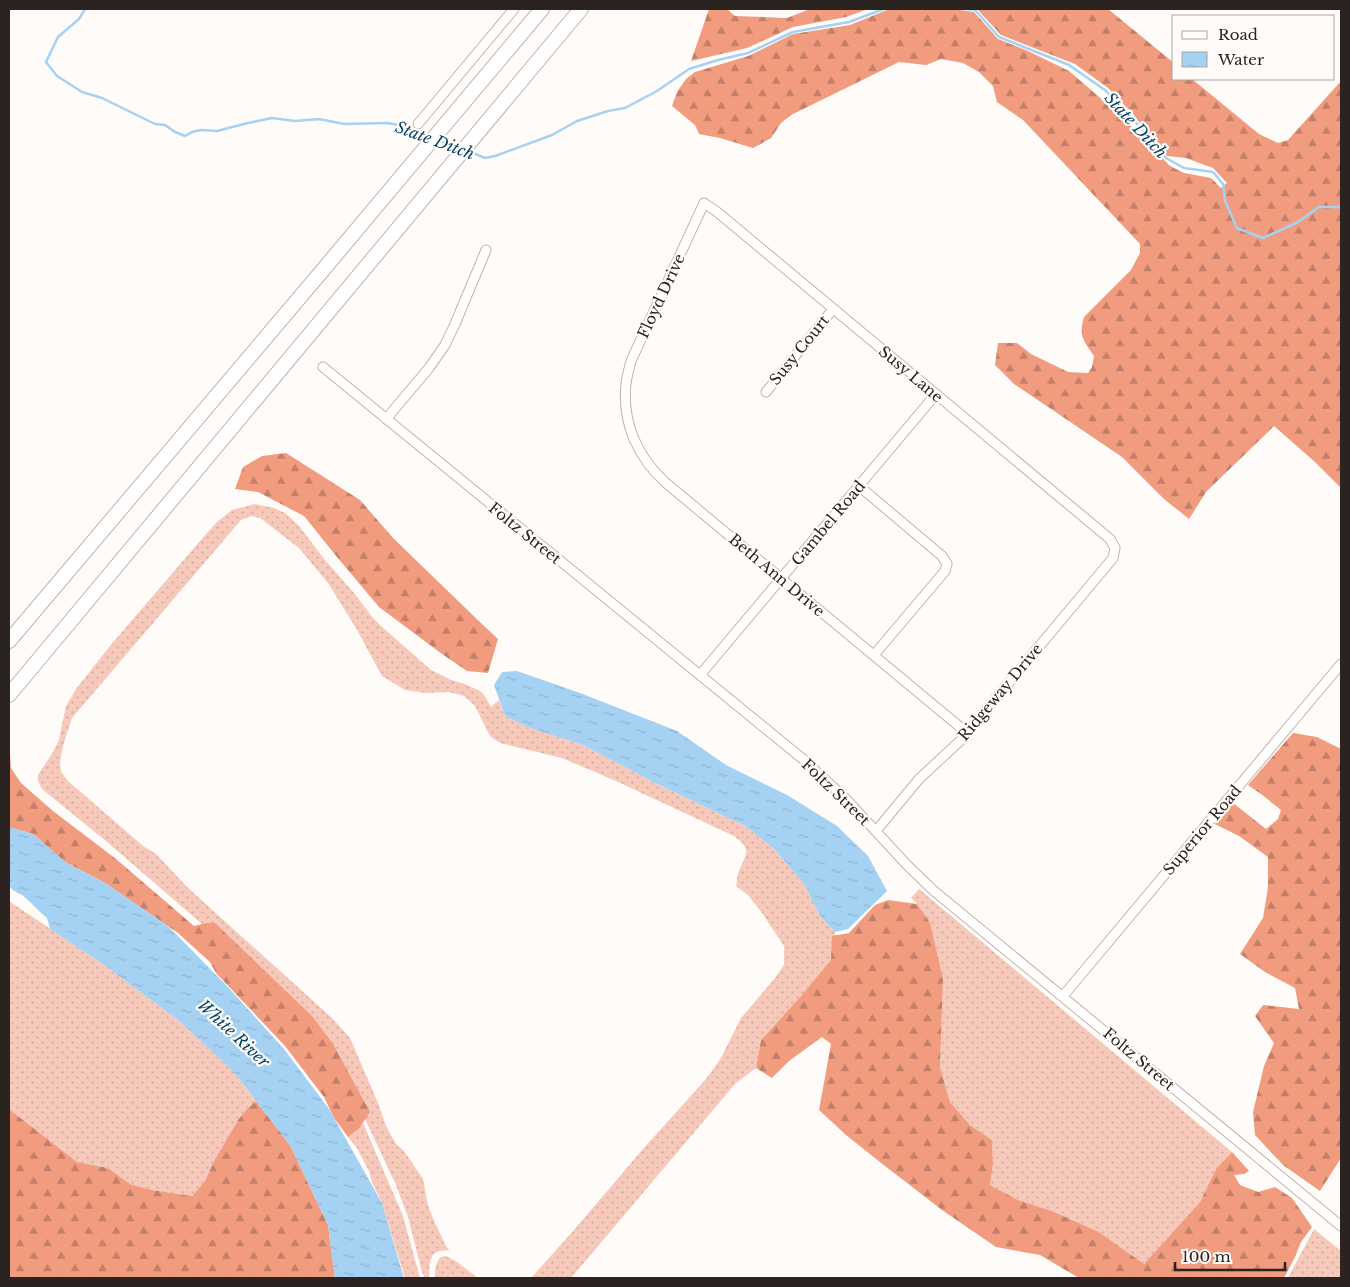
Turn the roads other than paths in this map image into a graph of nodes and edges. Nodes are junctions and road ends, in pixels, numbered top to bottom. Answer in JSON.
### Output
{"nodes":[{"id":1,"x":514,"y":9,"type":"edge"},
{"id":2,"x":542,"y":9,"type":"edge"},
{"id":3,"x":581,"y":9,"type":"edge"},
{"id":4,"x":418,"y":124,"type":"dead end"},
{"id":5,"x":704,"y":203,"type":"joint"},
{"id":6,"x":486,"y":250,"type":"dead end"},
{"id":7,"x":833,"y":309,"type":"junction"},
{"id":8,"x":323,"y":367,"type":"dead end"},
{"id":9,"x":626,"y":392,"type":"joint"},
{"id":10,"x":766,"y":392,"type":"dead end"},
{"id":11,"x":936,"y":394,"type":"junction"},
{"id":12,"x":386,"y":419,"type":"junction"},
{"id":13,"x":859,"y":486,"type":"junction"},
{"id":14,"x":1115,"y":548,"type":"joint"},
{"id":15,"x":781,"y":578,"type":"junction"},
{"id":16,"x":9,"y":642,"type":"edge"},
{"id":17,"x":874,"y":655,"type":"junction"},
{"id":18,"x":1341,"y":664,"type":"edge"},
{"id":19,"x":700,"y":675,"type":"junction"},
{"id":20,"x":9,"y":695,"type":"edge"},
{"id":21,"x":966,"y":732,"type":"junction"},
{"id":22,"x":876,"y":831,"type":"junction"},
{"id":23,"x":1063,"y":996,"type":"junction"},
{"id":24,"x":1341,"y":1226,"type":"edge"}],
"edges":[{"from":1,"to":4,"type":"street"},
{"from":2,"to":16,"type":"highway"},
{"from":3,"to":20,"type":"highway"},
{"from":5,"to":7,"type":"street","name":"Susy Lane"},
{"from":5,"to":9,"type":"street","name":"Floyd Drive"},
{"from":6,"to":12,"type":"street"},
{"from":7,"to":10,"type":"street","name":"Susy Court"},
{"from":7,"to":11,"type":"street","name":"Susy Lane"},
{"from":8,"to":12,"type":"street","name":"Foltz Street"},
{"from":9,"to":15,"type":"street","name":"Beth Ann Drive"},
{"from":11,"to":13,"type":"street","name":"Gambel Road"},
{"from":11,"to":14,"type":"street","name":"Susy Lane"},
{"from":12,"to":19,"type":"street","name":"Foltz Street"},
{"from":13,"to":15,"type":"street","name":"Gambel Road"},
{"from":13,"to":17,"type":"street"},
{"from":14,"to":21,"type":"street","name":"Ridgeway Drive"},
{"from":15,"to":17,"type":"street","name":"Beth Ann Drive"},
{"from":15,"to":19,"type":"street","name":"Gambel Road"},
{"from":17,"to":21,"type":"street","name":"Beth Ann Drive"},
{"from":18,"to":23,"type":"street","name":"Superior Road"},
{"from":19,"to":22,"type":"street","name":"Foltz Street"},
{"from":21,"to":22,"type":"street","name":"Ridgeway Drive"},
{"from":22,"to":23,"type":"street","name":"Foltz Street"},
{"from":23,"to":24,"type":"street","name":"Foltz Street"}]}
